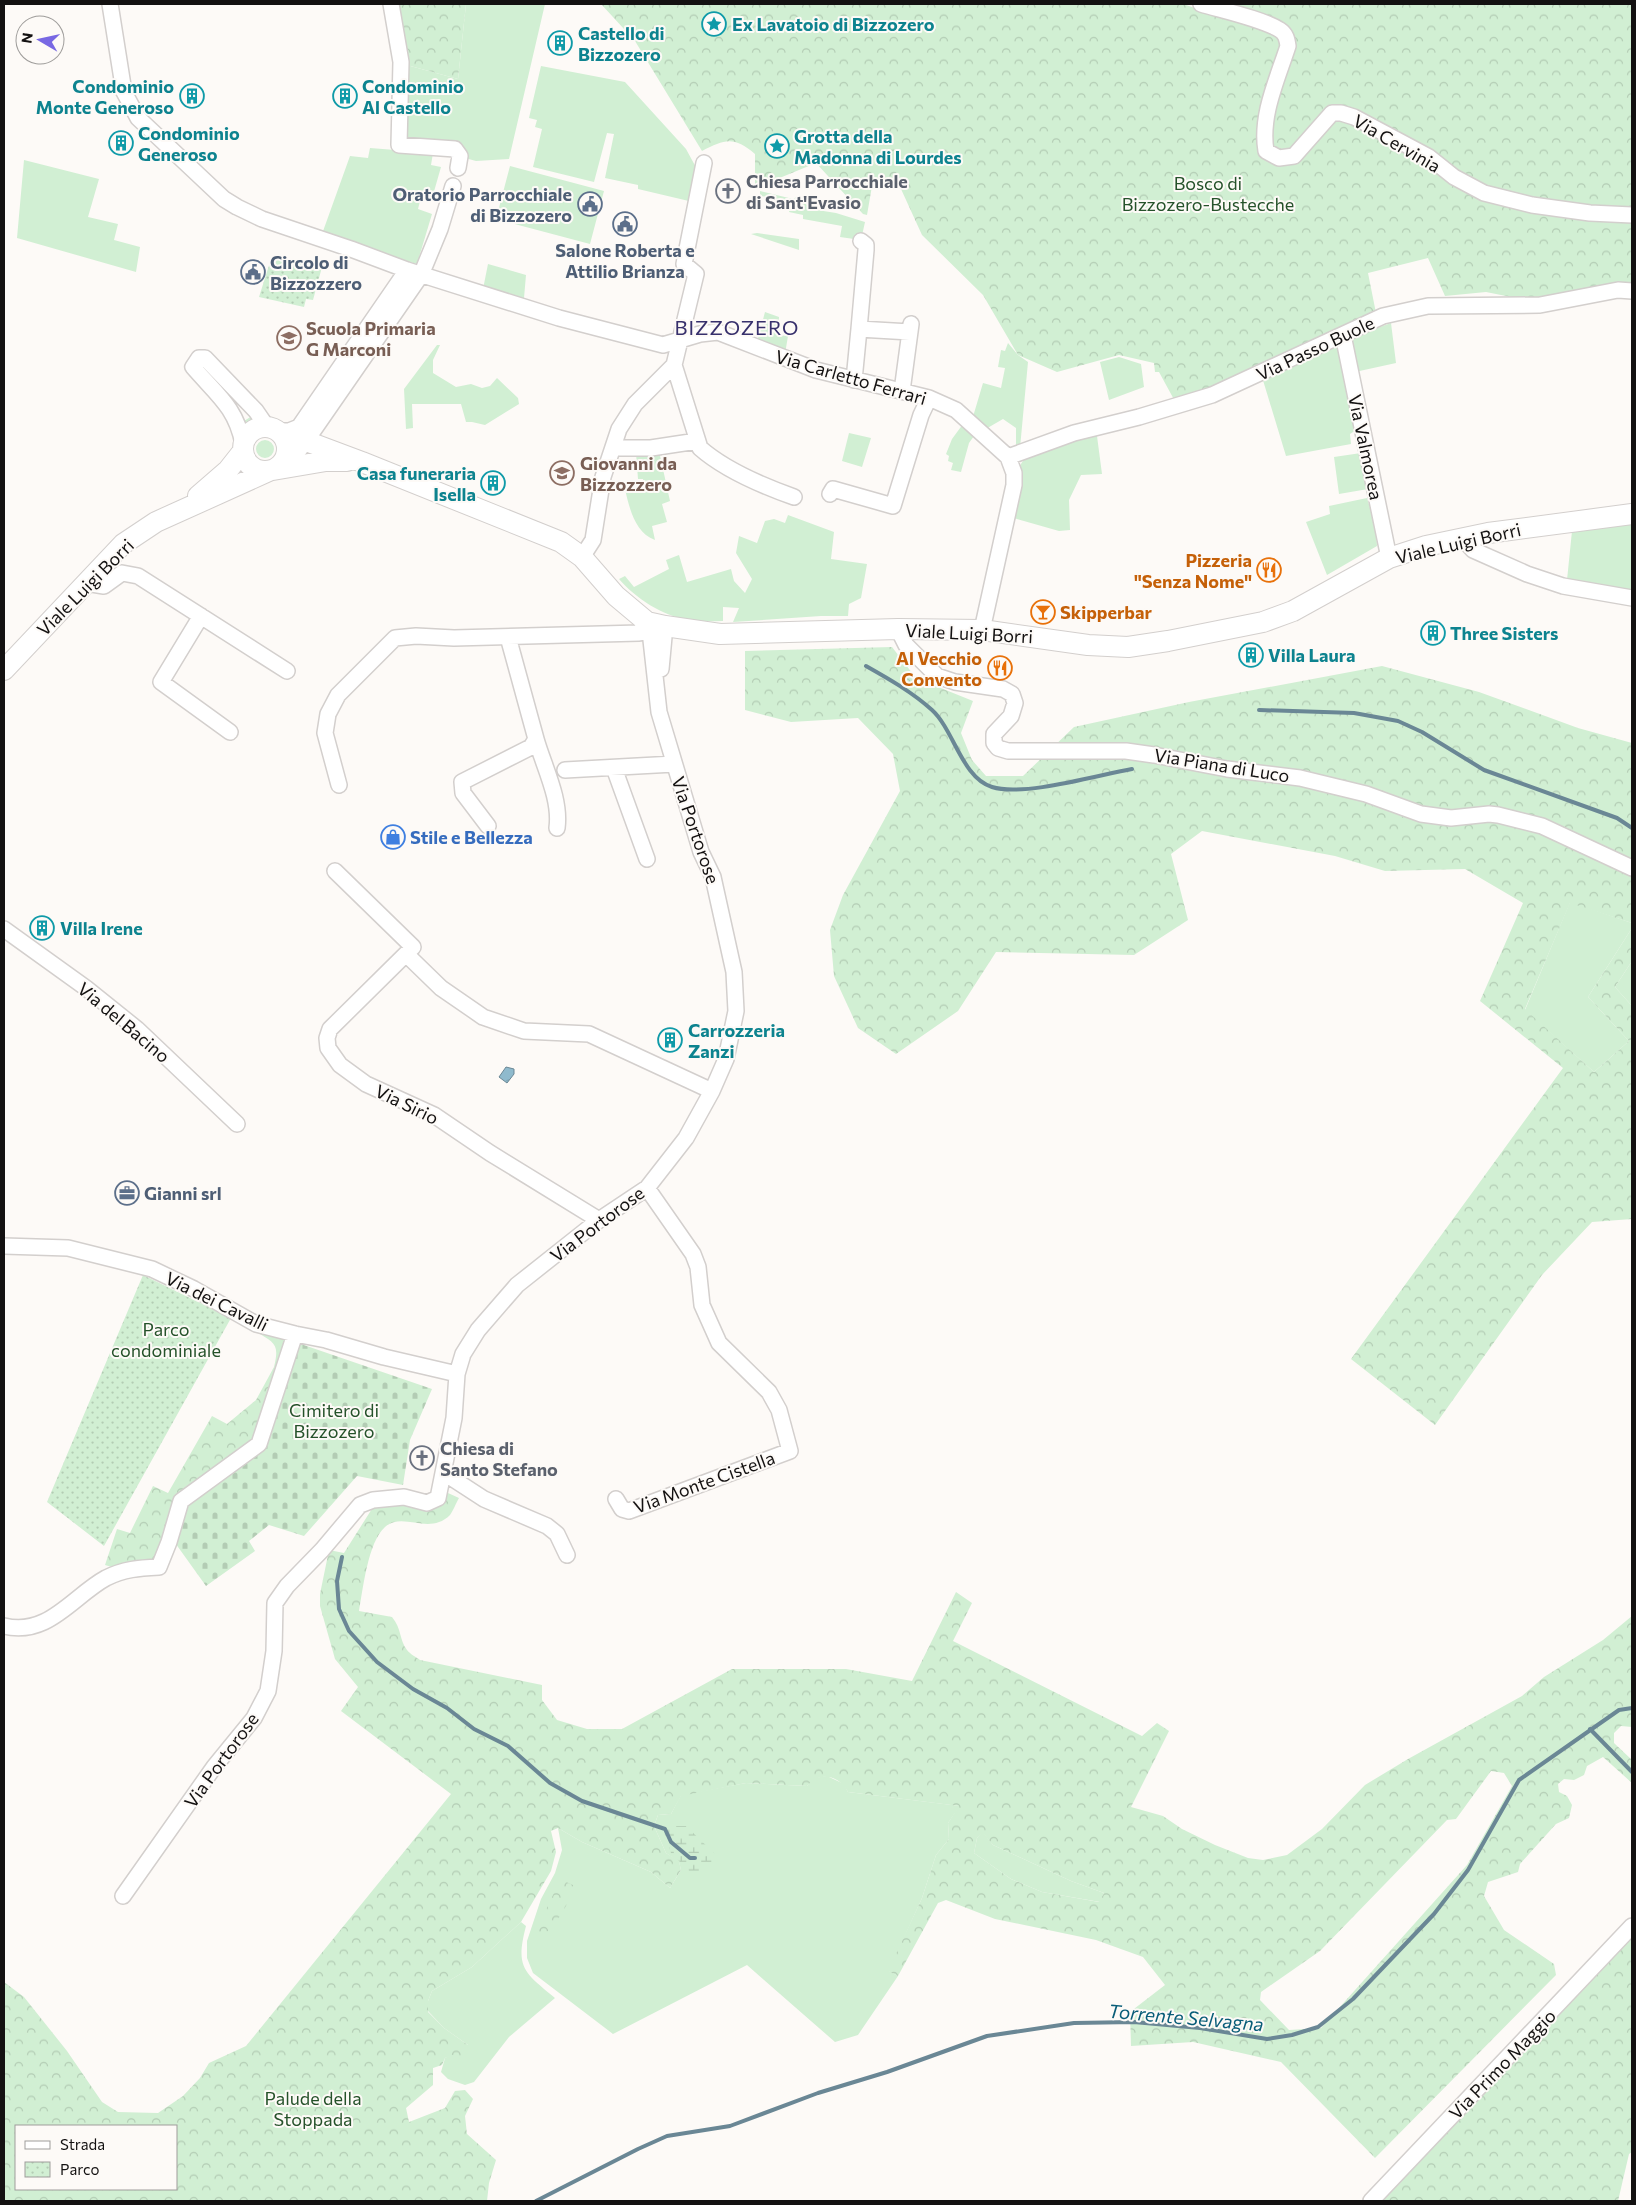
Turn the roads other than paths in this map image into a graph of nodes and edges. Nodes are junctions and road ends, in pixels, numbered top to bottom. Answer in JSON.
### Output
{"nodes":[{"id":1,"x":110,"y":4,"type":"edge"},
{"id":2,"x":391,"y":4,"type":"edge"},
{"id":3,"x":1201,"y":4,"type":"edge"},
{"id":4,"x":704,"y":163,"type":"dead end"},
{"id":5,"x":458,"y":168,"type":"dead end"},
{"id":6,"x":454,"y":186,"type":"dead end"},
{"id":7,"x":1632,"y":215,"type":"edge"},
{"id":8,"x":861,"y":241,"type":"dead end"},
{"id":9,"x":414,"y":272,"type":"junction"},
{"id":10,"x":1632,"y":291,"type":"edge"},
{"id":11,"x":859,"y":330,"type":"junction"},
{"id":12,"x":1343,"y":335,"type":"junction"},
{"id":13,"x":682,"y":340,"type":"junction"},
{"id":14,"x":674,"y":365,"type":"junction"},
{"id":15,"x":854,"y":380,"type":"junction"},
{"id":16,"x":902,"y":391,"type":"junction"},
{"id":17,"x":929,"y":398,"type":"junction"},
{"id":18,"x":275,"y":431,"type":"junction"},
{"id":19,"x":306,"y":441,"type":"junction"},
{"id":20,"x":697,"y":441,"type":"junction"},
{"id":21,"x":243,"y":447,"type":"junction"},
{"id":22,"x":614,"y":448,"type":"junction"},
{"id":23,"x":1008,"y":456,"type":"junction"},
{"id":24,"x":362,"y":462,"type":"junction"},
{"id":25,"x":275,"y":468,"type":"junction"},
{"id":26,"x":830,"y":494,"type":"dead end"},
{"id":27,"x":794,"y":497,"type":"dead end"},
{"id":28,"x":174,"y":513,"type":"junction"},
{"id":29,"x":1632,"y":514,"type":"edge"},
{"id":30,"x":1462,"y":538,"type":"junction"},
{"id":31,"x":582,"y":557,"type":"junction"},
{"id":32,"x":1388,"y":558,"type":"junction"},
{"id":33,"x":86,"y":583,"type":"junction"},
{"id":34,"x":1632,"y":598,"type":"edge"},
{"id":35,"x":201,"y":616,"type":"junction"},
{"id":36,"x":654,"y":623,"type":"junction"},
{"id":37,"x":898,"y":628,"type":"junction"},
{"id":38,"x":982,"y":630,"type":"junction"},
{"id":39,"x":508,"y":637,"type":"junction"},
{"id":40,"x":4,"y":670,"type":"edge"},
{"id":41,"x":287,"y":671,"type":"dead end"},
{"id":42,"x":230,"y":732,"type":"dead end"},
{"id":43,"x":536,"y":739,"type":"junction"},
{"id":44,"x":674,"y":764,"type":"junction"},
{"id":45,"x":614,"y":768,"type":"junction"},
{"id":46,"x":565,"y":770,"type":"dead end"},
{"id":47,"x":339,"y":785,"type":"dead end"},
{"id":48,"x":488,"y":826,"type":"dead end"},
{"id":49,"x":557,"y":828,"type":"dead end"},
{"id":50,"x":648,"y":859,"type":"dead end"},
{"id":51,"x":1632,"y":868,"type":"edge"},
{"id":52,"x":335,"y":871,"type":"dead end"},
{"id":53,"x":4,"y":929,"type":"edge"},
{"id":54,"x":406,"y":954,"type":"junction"},
{"id":55,"x":712,"y":1091,"type":"junction"},
{"id":56,"x":237,"y":1124,"type":"dead end"},
{"id":57,"x":647,"y":1188,"type":"junction"},
{"id":58,"x":599,"y":1220,"type":"junction"},
{"id":59,"x":4,"y":1246,"type":"edge"},
{"id":60,"x":295,"y":1334,"type":"junction"},
{"id":61,"x":457,"y":1374,"type":"junction"},
{"id":62,"x":444,"y":1473,"type":"junction"},
{"id":63,"x":616,"y":1499,"type":"dead end"},
{"id":64,"x":567,"y":1556,"type":"dead end"},
{"id":65,"x":4,"y":1626,"type":"edge"},
{"id":66,"x":123,"y":1896,"type":"dead end"},
{"id":67,"x":1632,"y":1926,"type":"edge"},
{"id":68,"x":1371,"y":2201,"type":"edge"}],
"edges":[{"from":1,"to":9,"type":"street","name":"Via Carletto Ferrari"},
{"from":2,"to":5,"type":"street"},
{"from":3,"to":7,"type":"street","name":"Via Cervinia"},
{"from":4,"to":13,"type":"street"},
{"from":6,"to":9,"type":"street"},
{"from":8,"to":11,"type":"street"},
{"from":9,"to":13,"type":"street","name":"Via Carletto Ferrari"},
{"from":9,"to":18,"type":"street"},
{"from":9,"to":19,"type":"street"},
{"from":10,"to":12,"type":"street","name":"Via Passo Buole"},
{"from":11,"to":15,"type":"street"},
{"from":11,"to":16,"type":"street"},
{"from":12,"to":23,"type":"street","name":"Via Passo Buole"},
{"from":12,"to":32,"type":"street","name":"Via Valmorea"},
{"from":13,"to":14,"type":"street"},
{"from":13,"to":15,"type":"street","name":"Via Carletto Ferrari"},
{"from":14,"to":20,"type":"street"},
{"from":14,"to":22,"type":"street"},
{"from":15,"to":16,"type":"street","name":"Via Carletto Ferrari"},
{"from":16,"to":17,"type":"street","name":"Via Carletto Ferrari"},
{"from":17,"to":23,"type":"street","name":"Via Carletto Ferrari"},
{"from":17,"to":26,"type":"street"},
{"from":18,"to":19,"type":"main road","name":"Viale Luigi Borri"},
{"from":18,"to":21,"type":"main road"},
{"from":18,"to":21,"type":"street"},
{"from":18,"to":25,"type":"main road"},
{"from":19,"to":24,"type":"main road","name":"Viale Luigi Borri"},
{"from":19,"to":25,"type":"street"},
{"from":20,"to":22,"type":"street"},
{"from":20,"to":27,"type":"street"},
{"from":21,"to":25,"type":"main road"},
{"from":21,"to":28,"type":"main road","name":"Viale Luigi Borri"},
{"from":22,"to":31,"type":"street"},
{"from":23,"to":38,"type":"street"},
{"from":24,"to":25,"type":"main road","name":"Viale Luigi Borri"},
{"from":24,"to":31,"type":"main road","name":"Viale Luigi Borri"},
{"from":25,"to":28,"type":"main road","name":"Viale Luigi Borri"},
{"from":28,"to":33,"type":"main road","name":"Viale Luigi Borri"},
{"from":29,"to":30,"type":"main road","name":"Viale Luigi Borri"},
{"from":30,"to":32,"type":"main road","name":"Viale Luigi Borri"},
{"from":30,"to":34,"type":"street"},
{"from":31,"to":36,"type":"main road","name":"Viale Luigi Borri"},
{"from":32,"to":38,"type":"main road","name":"Viale Luigi Borri"},
{"from":33,"to":35,"type":"street"},
{"from":33,"to":40,"type":"main road","name":"Viale Luigi Borri"},
{"from":35,"to":41,"type":"street"},
{"from":35,"to":42,"type":"street"},
{"from":36,"to":37,"type":"main road","name":"Viale Luigi Borri"},
{"from":36,"to":39,"type":"street"},
{"from":36,"to":44,"type":"street","name":"Via Portorose"},
{"from":37,"to":38,"type":"main road","name":"Viale Luigi Borri"},
{"from":37,"to":51,"type":"street","name":"Via Piana di Luco"},
{"from":39,"to":43,"type":"street"},
{"from":39,"to":47,"type":"street"},
{"from":43,"to":48,"type":"street"},
{"from":43,"to":49,"type":"street"},
{"from":44,"to":45,"type":"street","name":"Via Portorose"},
{"from":44,"to":55,"type":"street","name":"Via Portorose"},
{"from":45,"to":46,"type":"street","name":"Via Portorose"},
{"from":45,"to":50,"type":"street"},
{"from":52,"to":54,"type":"street"},
{"from":53,"to":56,"type":"street","name":"Via del Bacino"},
{"from":54,"to":55,"type":"street"},
{"from":54,"to":58,"type":"street","name":"Via Sirio"},
{"from":55,"to":57,"type":"street","name":"Via Portorose"},
{"from":57,"to":58,"type":"street","name":"Via Portorose"},
{"from":57,"to":63,"type":"street","name":"Via Monte Cistella"},
{"from":58,"to":61,"type":"street","name":"Via Portorose"},
{"from":59,"to":60,"type":"street","name":"Via dei Cavalli"},
{"from":60,"to":61,"type":"street","name":"Via dei Cavalli"},
{"from":60,"to":65,"type":"street"},
{"from":61,"to":62,"type":"street","name":"Via Portorose"},
{"from":62,"to":64,"type":"street"},
{"from":62,"to":66,"type":"street","name":"Via Portorose"},
{"from":67,"to":68,"type":"street","name":"Via Primo Maggio"}]}
